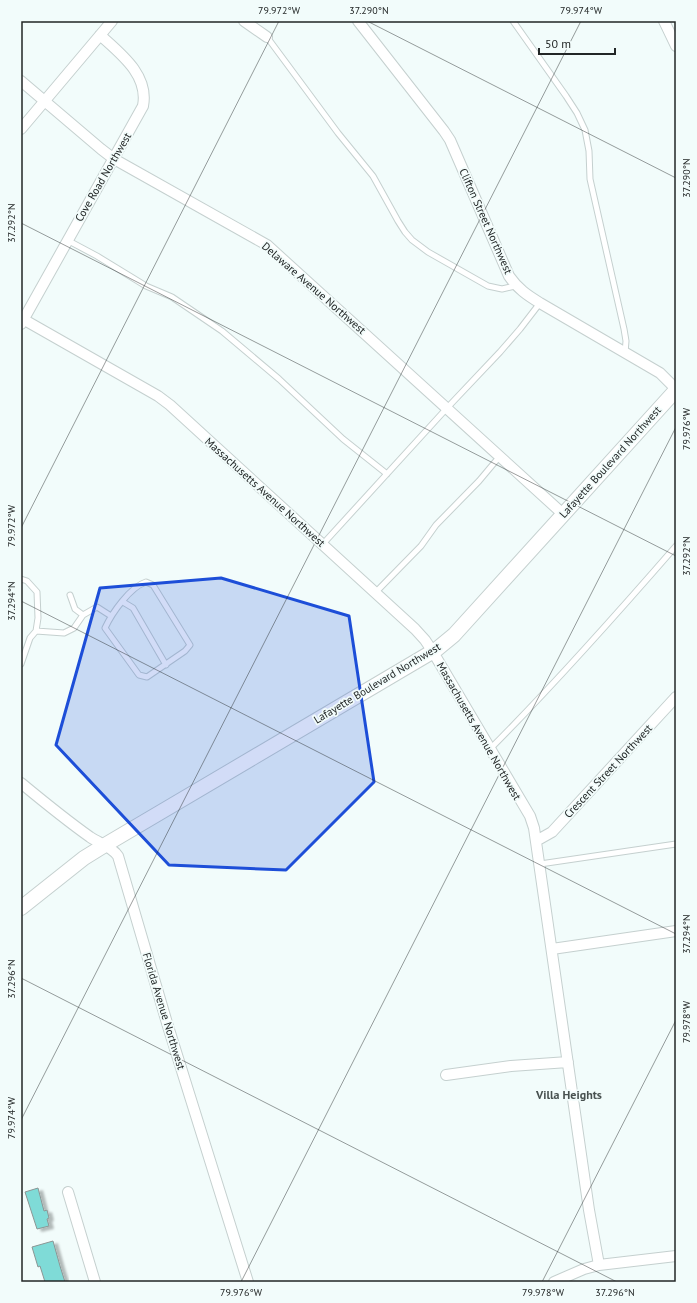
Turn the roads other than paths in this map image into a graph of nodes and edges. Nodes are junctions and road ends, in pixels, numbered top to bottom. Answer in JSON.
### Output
{"nodes":[{"id":1,"x":112,"y":21,"type":"edge"},
{"id":2,"x":244,"y":21,"type":"edge"},
{"id":3,"x":358,"y":21,"type":"edge"},
{"id":4,"x":513,"y":21,"type":"edge"},
{"id":5,"x":664,"y":21,"type":"edge"},
{"id":6,"x":100,"y":35,"type":"junction"},
{"id":7,"x":267,"y":37,"type":"joint"},
{"id":8,"x":676,"y":46,"type":"edge"},
{"id":9,"x":21,"y":81,"type":"edge"},
{"id":10,"x":45,"y":101,"type":"junction"},
{"id":11,"x":21,"y":129,"type":"edge"},
{"id":12,"x":114,"y":159,"type":"junction"},
{"id":13,"x":67,"y":240,"type":"junction"},
{"id":14,"x":515,"y":286,"type":"junction"},
{"id":15,"x":540,"y":303,"type":"junction"},
{"id":16,"x":22,"y":320,"type":"edge"},
{"id":17,"x":625,"y":353,"type":"junction"},
{"id":18,"x":676,"y":389,"type":"edge"},
{"id":19,"x":447,"y":408,"type":"junction"},
{"id":20,"x":500,"y":456,"type":"junction"},
{"id":21,"x":387,"y":474,"type":"junction"},
{"id":22,"x":563,"y":514,"type":"junction"},
{"id":23,"x":322,"y":545,"type":"junction"},
{"id":24,"x":676,"y":546,"type":"edge"},
{"id":25,"x":21,"y":579,"type":"edge"},
{"id":26,"x":376,"y":593,"type":"junction"},
{"id":27,"x":70,"y":595,"type":"dead end"},
{"id":28,"x":123,"y":602,"type":"junction"},
{"id":29,"x":83,"y":615,"type":"junction"},
{"id":30,"x":111,"y":616,"type":"junction"},
{"id":31,"x":36,"y":631,"type":"junction"},
{"id":32,"x":433,"y":652,"type":"junction"},
{"id":33,"x":21,"y":664,"type":"edge"},
{"id":34,"x":166,"y":665,"type":"junction"},
{"id":35,"x":676,"y":697,"type":"edge"},
{"id":36,"x":490,"y":749,"type":"junction"},
{"id":37,"x":21,"y":783,"type":"edge"},
{"id":38,"x":536,"y":841,"type":"junction"},
{"id":39,"x":676,"y":844,"type":"edge"},
{"id":40,"x":104,"y":846,"type":"junction"},
{"id":41,"x":540,"y":864,"type":"junction"},
{"id":42,"x":21,"y":908,"type":"edge"},
{"id":43,"x":676,"y":931,"type":"edge"},
{"id":44,"x":552,"y":948,"type":"junction"},
{"id":45,"x":568,"y":1062,"type":"junction"},
{"id":46,"x":446,"y":1075,"type":"dead end"},
{"id":47,"x":68,"y":1192,"type":"dead end"},
{"id":48,"x":676,"y":1256,"type":"edge"},
{"id":49,"x":599,"y":1265,"type":"junction"},
{"id":50,"x":95,"y":1282,"type":"edge"},
{"id":51,"x":248,"y":1282,"type":"edge"},
{"id":52,"x":554,"y":1282,"type":"edge"}],
"edges":[{"from":1,"to":6,"type":"street"},
{"from":2,"to":7,"type":"street"},
{"from":3,"to":14,"type":"street","name":"Clifton Street Northwest"},
{"from":4,"to":17,"type":"lane"},
{"from":5,"to":8,"type":"street"},
{"from":6,"to":10,"type":"street"},
{"from":6,"to":12,"type":"street","name":"Cove Road Northwest"},
{"from":7,"to":14,"type":"lane"},
{"from":9,"to":10,"type":"street","name":"Delaware Avenue Northwest"},
{"from":10,"to":11,"type":"street"},
{"from":10,"to":12,"type":"street","name":"Delaware Avenue Northwest"},
{"from":12,"to":13,"type":"street","name":"Cove Road Northwest"},
{"from":12,"to":19,"type":"street","name":"Delaware Avenue Northwest"},
{"from":13,"to":16,"type":"street","name":"Cove Road Northwest"},
{"from":13,"to":21,"type":"lane"},
{"from":14,"to":15,"type":"street","name":"Clifton Street Northwest"},
{"from":15,"to":17,"type":"street","name":"Clifton Street Northwest"},
{"from":15,"to":19,"type":"lane"},
{"from":16,"to":23,"type":"street","name":"Massachusetts Avenue Northwest"},
{"from":17,"to":18,"type":"street","name":"Clifton Street Northwest"},
{"from":18,"to":22,"type":"main road","name":"Lafayette Boulevard Northwest"},
{"from":19,"to":20,"type":"street","name":"Delaware Avenue Northwest"},
{"from":19,"to":21,"type":"lane"},
{"from":20,"to":22,"type":"street","name":"Delaware Avenue Northwest"},
{"from":20,"to":26,"type":"lane"},
{"from":21,"to":23,"type":"lane"},
{"from":22,"to":32,"type":"main road","name":"Lafayette Boulevard Northwest"},
{"from":23,"to":26,"type":"street","name":"Massachusetts Avenue Northwest"},
{"from":24,"to":36,"type":"lane"},
{"from":25,"to":31,"type":"lane"},
{"from":26,"to":32,"type":"street","name":"Massachusetts Avenue Northwest"},
{"from":27,"to":29,"type":"lane"},
{"from":28,"to":30,"type":"lane"},
{"from":28,"to":34,"type":"lane"},
{"from":28,"to":34,"type":"lane"},
{"from":29,"to":30,"type":"lane"},
{"from":29,"to":31,"type":"lane"},
{"from":30,"to":34,"type":"lane"},
{"from":31,"to":33,"type":"lane"},
{"from":32,"to":36,"type":"street","name":"Massachusetts Avenue Northwest"},
{"from":32,"to":40,"type":"main road","name":"Lafayette Boulevard Northwest"},
{"from":35,"to":38,"type":"street","name":"Crescent Street Northwest"},
{"from":36,"to":38,"type":"street","name":"Massachusetts Avenue Northwest"},
{"from":37,"to":40,"type":"street","name":"Florida Avenue Northwest"},
{"from":38,"to":41,"type":"street","name":"Massachusetts Avenue Northwest"},
{"from":39,"to":41,"type":"lane"},
{"from":40,"to":42,"type":"main road","name":"Lafayette Boulevard Northwest"},
{"from":40,"to":51,"type":"street","name":"Florida Avenue Northwest"},
{"from":41,"to":44,"type":"street","name":"Massachusetts Avenue Northwest"},
{"from":43,"to":44,"type":"street"},
{"from":44,"to":45,"type":"street","name":"Massachusetts Avenue Northwest"},
{"from":45,"to":46,"type":"street"},
{"from":45,"to":49,"type":"street","name":"Massachusetts Avenue Northwest"},
{"from":47,"to":50,"type":"street"},
{"from":48,"to":49,"type":"street"},
{"from":49,"to":52,"type":"street"}]}
